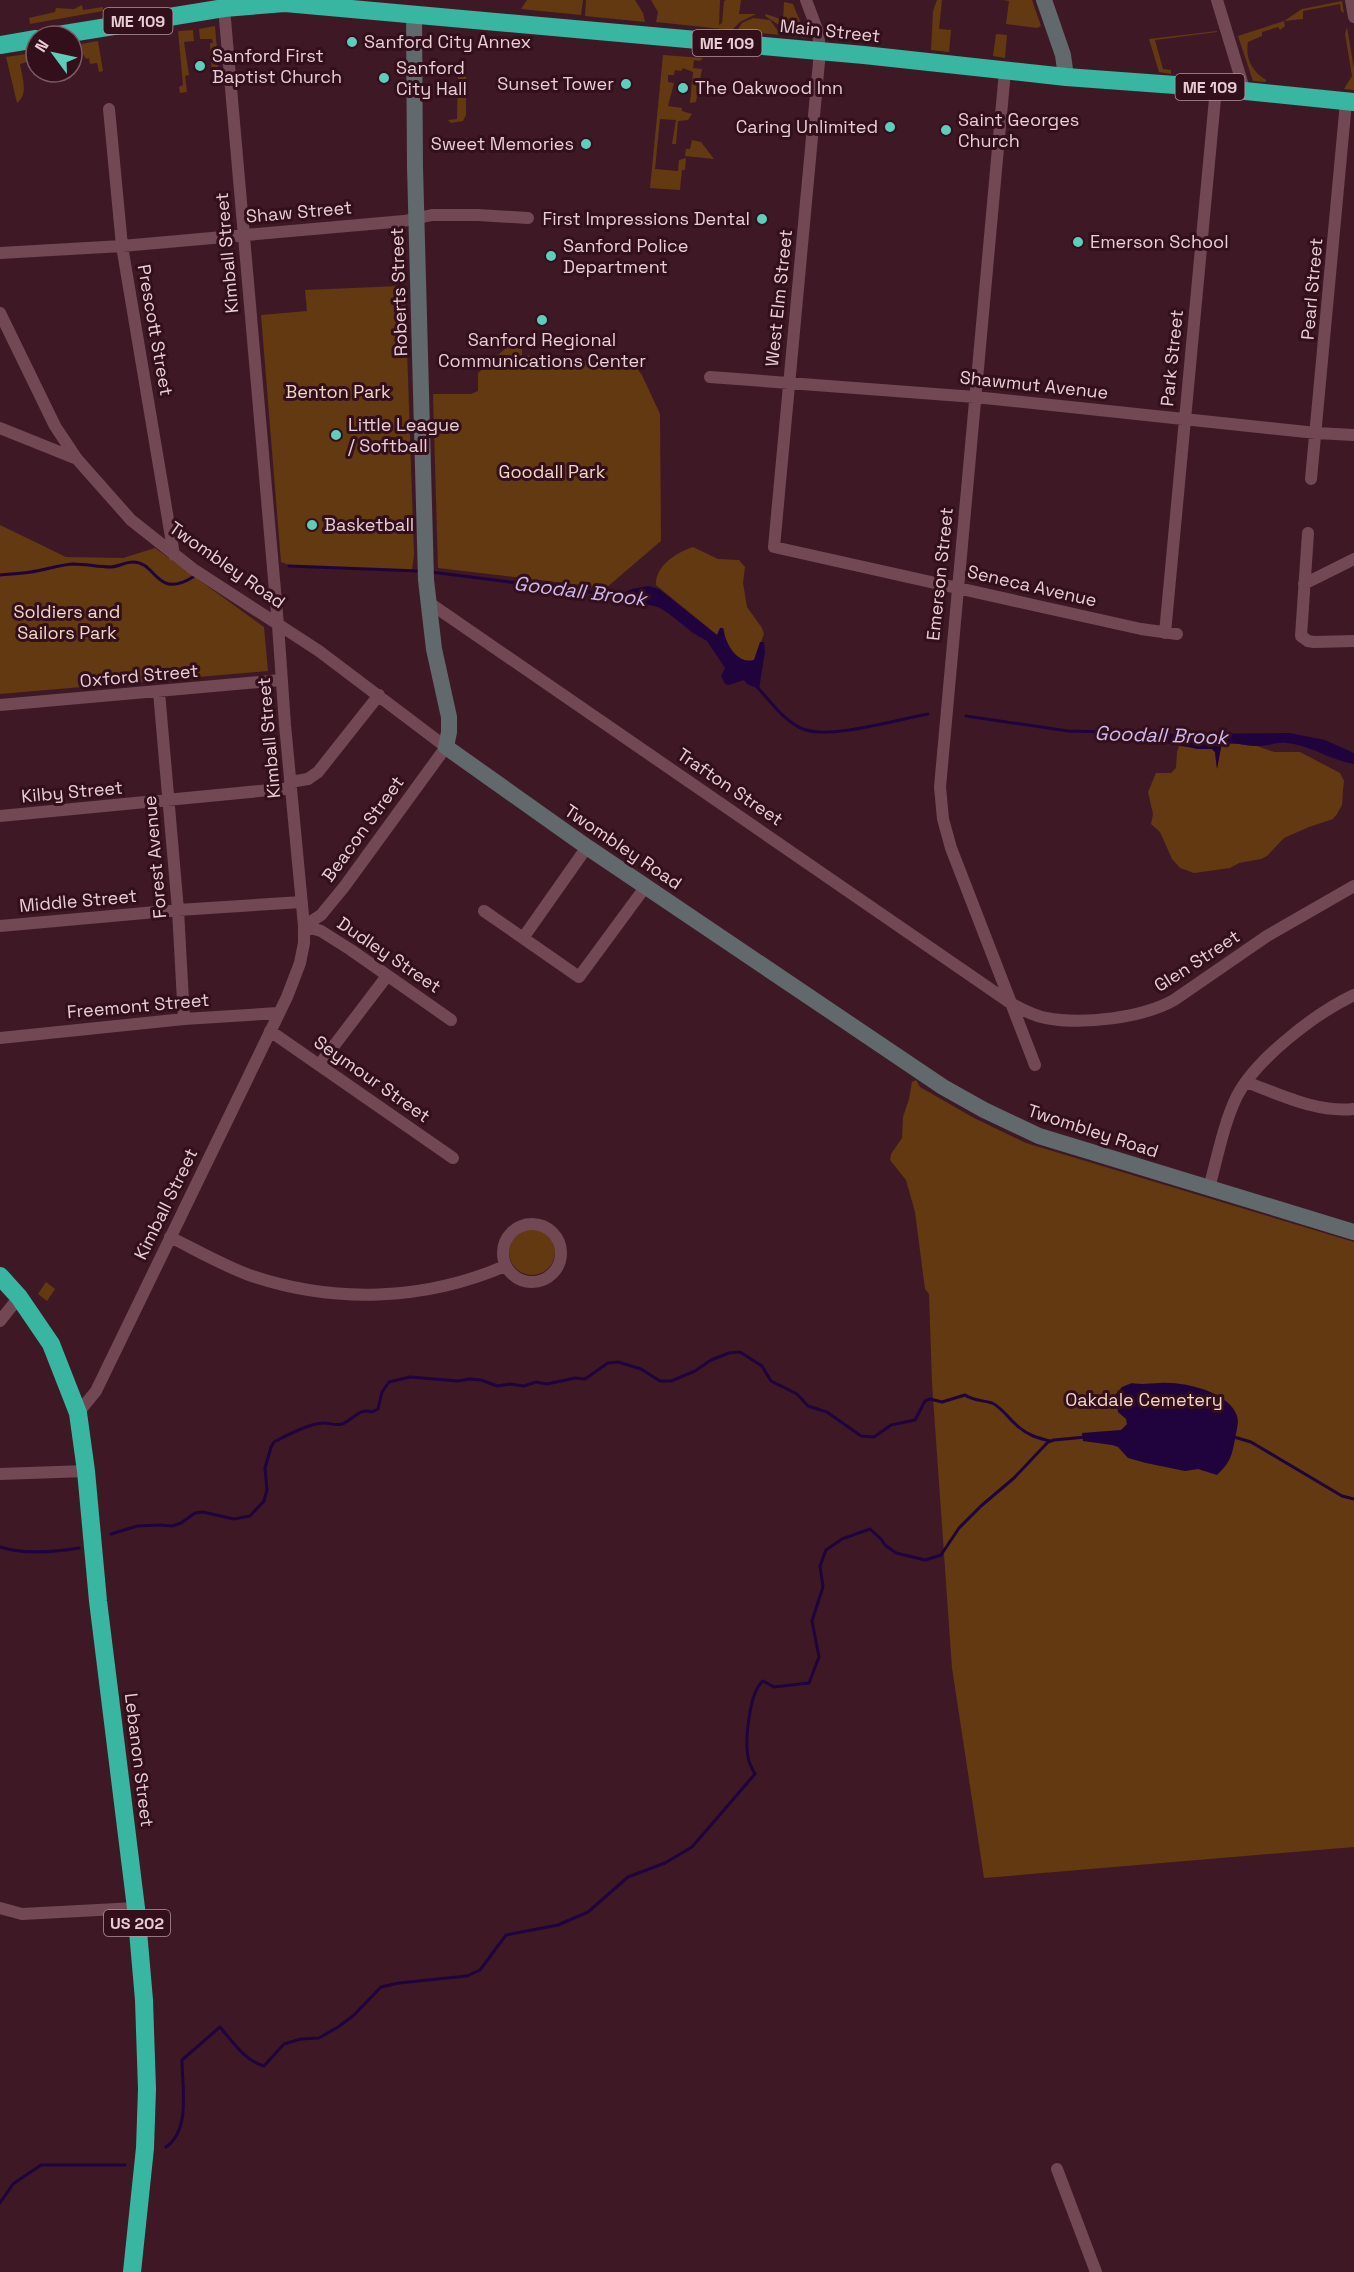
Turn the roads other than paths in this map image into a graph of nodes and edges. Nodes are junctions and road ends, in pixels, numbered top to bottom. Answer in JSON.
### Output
{"nodes":[{"id":1,"x":806,"y":0,"type":"edge"},
{"id":2,"x":1044,"y":0,"type":"edge"},
{"id":3,"x":1217,"y":0,"type":"edge"},
{"id":4,"x":1351,"y":0,"type":"edge"},
{"id":5,"x":266,"y":1,"type":"edge"},
{"id":6,"x":284,"y":1,"type":"edge"},
{"id":7,"x":224,"y":8,"type":"junction"},
{"id":8,"x":414,"y":14,"type":"junction"},
{"id":9,"x":1354,"y":17,"type":"edge"},
{"id":10,"x":84,"y":31,"type":"edge"},
{"id":11,"x":24,"y":41,"type":"edge"},
{"id":12,"x":0,"y":45,"type":"edge"},
{"id":13,"x":820,"y":51,"type":"junction"},
{"id":14,"x":1005,"y":71,"type":"junction"},
{"id":15,"x":1066,"y":77,"type":"junction"},
{"id":16,"x":1216,"y":88,"type":"junction"},
{"id":17,"x":1245,"y":92,"type":"junction"},
{"id":18,"x":1350,"y":102,"type":"edge"},
{"id":19,"x":109,"y":109,"type":"dead end"},
{"id":20,"x":528,"y":218,"type":"dead end"},
{"id":21,"x":417,"y":219,"type":"junction"},
{"id":22,"x":243,"y":235,"type":"junction"},
{"id":23,"x":122,"y":246,"type":"junction"},
{"id":24,"x":0,"y":253,"type":"edge"},
{"id":25,"x":0,"y":313,"type":"edge"},
{"id":26,"x":710,"y":377,"type":"dead end"},
{"id":27,"x":789,"y":382,"type":"junction"},
{"id":28,"x":975,"y":397,"type":"junction"},
{"id":29,"x":1185,"y":418,"type":"junction"},
{"id":30,"x":0,"y":428,"type":"edge"},
{"id":31,"x":1316,"y":433,"type":"junction"},
{"id":32,"x":1354,"y":435,"type":"edge"},
{"id":33,"x":77,"y":459,"type":"junction"},
{"id":34,"x":1311,"y":479,"type":"dead end"},
{"id":35,"x":1308,"y":533,"type":"dead end"},
{"id":36,"x":774,"y":547,"type":"joint"},
{"id":37,"x":174,"y":555,"type":"junction"},
{"id":38,"x":1354,"y":559,"type":"edge"},
{"id":39,"x":1304,"y":584,"type":"junction"},
{"id":40,"x":957,"y":588,"type":"junction"},
{"id":41,"x":428,"y":602,"type":"junction"},
{"id":42,"x":278,"y":625,"type":"junction"},
{"id":43,"x":1171,"y":633,"type":"joint"},
{"id":44,"x":1354,"y":641,"type":"edge"},
{"id":45,"x":281,"y":680,"type":"junction"},
{"id":46,"x":159,"y":692,"type":"junction"},
{"id":47,"x":379,"y":694,"type":"junction"},
{"id":48,"x":0,"y":705,"type":"edge"},
{"id":49,"x":446,"y":747,"type":"junction"},
{"id":50,"x":290,"y":785,"type":"junction"},
{"id":51,"x":169,"y":801,"type":"junction"},
{"id":52,"x":0,"y":816,"type":"edge"},
{"id":53,"x":587,"y":847,"type":"junction"},
{"id":54,"x":646,"y":886,"type":"junction"},
{"id":55,"x":1354,"y":886,"type":"edge"},
{"id":56,"x":302,"y":902,"type":"junction"},
{"id":57,"x":178,"y":910,"type":"junction"},
{"id":58,"x":484,"y":911,"type":"dead end"},
{"id":59,"x":0,"y":926,"type":"edge"},
{"id":60,"x":304,"y":926,"type":"junction"},
{"id":61,"x":523,"y":938,"type":"junction"},
{"id":62,"x":387,"y":976,"type":"junction"},
{"id":63,"x":1354,"y":995,"type":"edge"},
{"id":64,"x":1012,"y":1004,"type":"junction"},
{"id":65,"x":279,"y":1013,"type":"junction"},
{"id":66,"x":184,"y":1019,"type":"junction"},
{"id":67,"x":451,"y":1020,"type":"dead end"},
{"id":68,"x":270,"y":1031,"type":"junction"},
{"id":69,"x":0,"y":1038,"type":"edge"},
{"id":70,"x":320,"y":1064,"type":"junction"},
{"id":71,"x":1035,"y":1065,"type":"dead end"},
{"id":72,"x":1246,"y":1082,"type":"junction"},
{"id":73,"x":1354,"y":1109,"type":"edge"},
{"id":74,"x":453,"y":1158,"type":"dead end"},
{"id":75,"x":1209,"y":1188,"type":"junction"},
{"id":76,"x":1354,"y":1232,"type":"edge"},
{"id":77,"x":170,"y":1237,"type":"junction"},
{"id":78,"x":505,"y":1266,"type":"junction"},
{"id":79,"x":0,"y":1276,"type":"edge"},
{"id":80,"x":19,"y":1296,"type":"junction"},
{"id":81,"x":0,"y":1321,"type":"edge"},
{"id":82,"x":78,"y":1413,"type":"junction"},
{"id":83,"x":86,"y":1471,"type":"junction"},
{"id":84,"x":0,"y":1474,"type":"edge"},
{"id":85,"x":0,"y":1908,"type":"edge"},
{"id":86,"x":136,"y":1908,"type":"junction"},
{"id":87,"x":1057,"y":2169,"type":"dead end"},
{"id":88,"x":132,"y":2272,"type":"edge"},
{"id":89,"x":1096,"y":2272,"type":"edge"}],
"edges":[{"from":1,"to":13,"type":"street","name":"West Elm Street"},
{"from":2,"to":15,"type":"street"},
{"from":3,"to":17,"type":"street"},
{"from":4,"to":9,"type":"street"},
{"from":5,"to":6,"type":"highway","name":"Main Street","number":"ME 109"},
{"from":5,"to":7,"type":"highway","name":"Main Street","number":"ME 109"},
{"from":6,"to":8,"type":"highway","name":"Main Street","number":"ME 109"},
{"from":7,"to":10,"type":"highway","name":"Main Street","number":"ME 109"},
{"from":7,"to":22,"type":"street","name":"Kimball Street"},
{"from":8,"to":13,"type":"highway","name":"Main Street","number":"ME 109"},
{"from":8,"to":21,"type":"street","name":"Roberts Street"},
{"from":11,"to":12,"type":"highway"},
{"from":13,"to":14,"type":"highway","name":"Main Street","number":"ME 109"},
{"from":13,"to":27,"type":"street","name":"West Elm Street"},
{"from":14,"to":15,"type":"highway","name":"Main Street","number":"ME 109"},
{"from":14,"to":28,"type":"street","name":"Emerson Street"},
{"from":15,"to":16,"type":"highway","name":"Main Street","number":"ME 109"},
{"from":16,"to":17,"type":"highway","name":"Main Street","number":"ME 109"},
{"from":16,"to":29,"type":"street","name":"Park Street"},
{"from":17,"to":18,"type":"highway","name":"Main Street","number":"ME 109"},
{"from":18,"to":31,"type":"street","name":"Pearl Street"},
{"from":19,"to":23,"type":"street","name":"Prescott Street"},
{"from":20,"to":21,"type":"street","name":"Shaw Street"},
{"from":21,"to":22,"type":"street","name":"Shaw Street"},
{"from":21,"to":41,"type":"street","name":"Roberts Street"},
{"from":22,"to":23,"type":"street","name":"Shaw Street"},
{"from":22,"to":42,"type":"street","name":"Kimball Street"},
{"from":23,"to":24,"type":"street","name":"Shaw Street"},
{"from":23,"to":37,"type":"street","name":"Prescott Street"},
{"from":25,"to":33,"type":"street","name":"Twombley Road"},
{"from":26,"to":27,"type":"street","name":"Shawmut Avenue"},
{"from":27,"to":28,"type":"street","name":"Shawmut Avenue"},
{"from":27,"to":36,"type":"street","name":"West Elm Street"},
{"from":28,"to":29,"type":"street","name":"Shawmut Avenue"},
{"from":28,"to":40,"type":"street","name":"Emerson Street"},
{"from":29,"to":31,"type":"street","name":"Shawmut Avenue"},
{"from":29,"to":43,"type":"street","name":"Park Street"},
{"from":30,"to":33,"type":"street"},
{"from":31,"to":32,"type":"street","name":"Shawmut Avenue"},
{"from":31,"to":34,"type":"street","name":"Pearl Street"},
{"from":33,"to":37,"type":"street","name":"Twombley Road"},
{"from":35,"to":39,"type":"street"},
{"from":36,"to":40,"type":"street","name":"Seneca Avenue"},
{"from":37,"to":42,"type":"street","name":"Twombley Road"},
{"from":38,"to":39,"type":"street"},
{"from":39,"to":44,"type":"street"},
{"from":40,"to":43,"type":"street","name":"Seneca Avenue"},
{"from":40,"to":64,"type":"street","name":"Emerson Street"},
{"from":41,"to":49,"type":"street","name":"Roberts Street"},
{"from":41,"to":64,"type":"street","name":"Trafton Street"},
{"from":42,"to":45,"type":"street","name":"Kimball Street"},
{"from":42,"to":47,"type":"street","name":"Twombley Road"},
{"from":45,"to":46,"type":"street","name":"Oxford Street"},
{"from":45,"to":50,"type":"street","name":"Kimball Street"},
{"from":46,"to":48,"type":"street","name":"Oxford Street"},
{"from":46,"to":51,"type":"street","name":"Forest Avenue"},
{"from":47,"to":49,"type":"street","name":"Twombley Road"},
{"from":47,"to":50,"type":"street","name":"Kilby Street"},
{"from":49,"to":53,"type":"street","name":"Twombley Road"},
{"from":49,"to":60,"type":"street","name":"Beacon Street"},
{"from":50,"to":51,"type":"street","name":"Kilby Street"},
{"from":50,"to":56,"type":"street","name":"Kimball Street"},
{"from":51,"to":52,"type":"street","name":"Kilby Street"},
{"from":51,"to":57,"type":"street","name":"Forest Avenue"},
{"from":53,"to":54,"type":"street","name":"Twombley Road"},
{"from":53,"to":61,"type":"street"},
{"from":54,"to":61,"type":"street"},
{"from":54,"to":75,"type":"street","name":"Twombley Road"},
{"from":55,"to":64,"type":"street","name":"Glen Street"},
{"from":56,"to":57,"type":"street","name":"Middle Street"},
{"from":56,"to":60,"type":"street","name":"Kimball Street"},
{"from":57,"to":59,"type":"street","name":"Middle Street"},
{"from":57,"to":66,"type":"street","name":"Forest Avenue"},
{"from":58,"to":61,"type":"street"},
{"from":60,"to":62,"type":"street","name":"Dudley Street"},
{"from":60,"to":65,"type":"street","name":"Kimball Street"},
{"from":62,"to":67,"type":"street","name":"Dudley Street"},
{"from":62,"to":70,"type":"street"},
{"from":63,"to":72,"type":"street"},
{"from":64,"to":71,"type":"street","name":"Emerson Street"},
{"from":65,"to":66,"type":"street","name":"Freemont Street"},
{"from":65,"to":68,"type":"street","name":"Kimball Street"},
{"from":66,"to":69,"type":"street","name":"Freemont Street"},
{"from":68,"to":70,"type":"street","name":"Seymour Street"},
{"from":68,"to":77,"type":"street","name":"Kimball Street"},
{"from":70,"to":74,"type":"street","name":"Seymour Street"},
{"from":72,"to":73,"type":"street"},
{"from":72,"to":75,"type":"street"},
{"from":75,"to":76,"type":"street","name":"Twombley Road"},
{"from":77,"to":78,"type":"street"},
{"from":77,"to":82,"type":"street","name":"Kimball Street"},
{"from":78,"to":78,"type":"street"},
{"from":79,"to":80,"type":"highway","name":"Lebanon Street","number":"US 202"},
{"from":80,"to":81,"type":"street"},
{"from":80,"to":82,"type":"highway","name":"Lebanon Street","number":"US 202"},
{"from":82,"to":83,"type":"highway","name":"Lebanon Street","number":"US 202"},
{"from":83,"to":84,"type":"street"},
{"from":83,"to":86,"type":"highway","name":"Lebanon Street","number":"US 202"},
{"from":85,"to":86,"type":"street"},
{"from":86,"to":88,"type":"highway","name":"Lebanon Street","number":"US 202"},
{"from":87,"to":89,"type":"street"}]}
